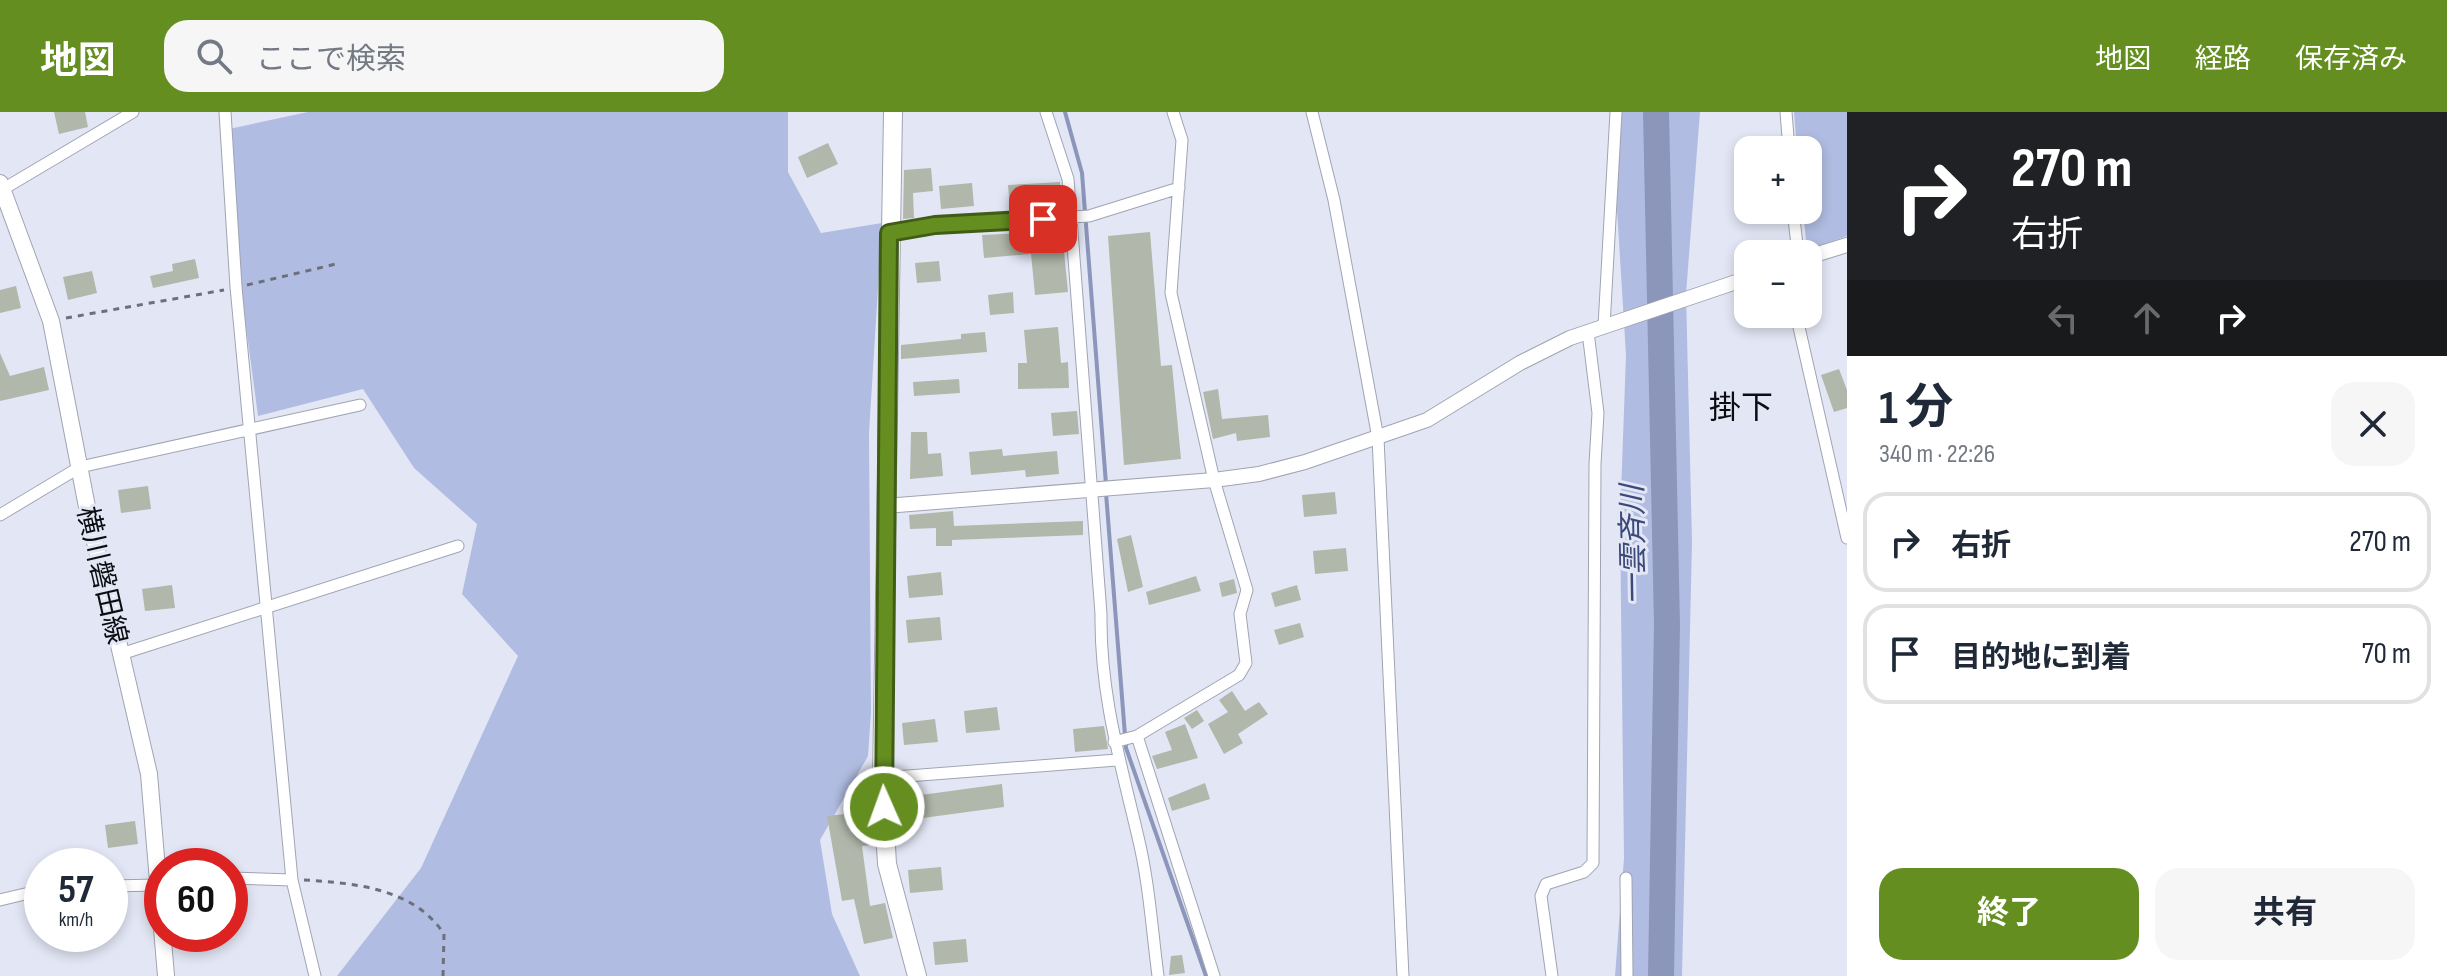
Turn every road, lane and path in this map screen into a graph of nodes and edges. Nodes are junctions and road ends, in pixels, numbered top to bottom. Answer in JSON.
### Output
{"nodes":[{"id":1,"x":133,"y":112,"type":"edge"},
{"id":2,"x":225,"y":112,"type":"edge"},
{"id":3,"x":893,"y":112,"type":"edge"},
{"id":4,"x":1046,"y":112,"type":"edge"},
{"id":5,"x":1173,"y":112,"type":"edge"},
{"id":6,"x":1312,"y":112,"type":"edge"},
{"id":7,"x":1616,"y":112,"type":"edge"},
{"id":8,"x":1786,"y":112,"type":"edge"},
{"id":9,"x":1788,"y":136,"type":"edge"},
{"id":10,"x":1,"y":188,"type":"edge"},
{"id":11,"x":1179,"y":188,"type":"junction"},
{"id":12,"x":1073,"y":217,"type":"junction"},
{"id":13,"x":889,"y":233,"type":"junction"},
{"id":14,"x":1847,"y":245,"type":"edge"},
{"id":15,"x":1822,"y":253,"type":"edge"},
{"id":16,"x":336,"y":264,"type":"dead end"},
{"id":17,"x":1734,"y":283,"type":"edge"},
{"id":18,"x":236,"y":287,"type":"junction"},
{"id":19,"x":51,"y":321,"type":"junction"},
{"id":20,"x":1610,"y":324,"type":"junction"},
{"id":21,"x":1799,"y":328,"type":"edge"},
{"id":22,"x":1588,"y":332,"type":"junction"},
{"id":23,"x":360,"y":405,"type":"dead end"},
{"id":24,"x":250,"y":429,"type":"junction"},
{"id":25,"x":1378,"y":438,"type":"junction"},
{"id":26,"x":80,"y":467,"type":"junction"},
{"id":27,"x":1214,"y":480,"type":"junction"},
{"id":28,"x":1099,"y":488,"type":"junction"},
{"id":29,"x":885,"y":506,"type":"junction"},
{"id":30,"x":0,"y":515,"type":"edge"},
{"id":31,"x":1847,"y":538,"type":"edge"},
{"id":32,"x":458,"y":546,"type":"dead end"},
{"id":33,"x":267,"y":609,"type":"junction"},
{"id":34,"x":121,"y":654,"type":"junction"},
{"id":35,"x":1137,"y":736,"type":"junction"},
{"id":36,"x":1114,"y":742,"type":"junction"},
{"id":37,"x":1117,"y":760,"type":"junction"},
{"id":38,"x":882,"y":778,"type":"junction"},
{"id":39,"x":156,"y":848,"type":"edge"},
{"id":40,"x":1626,"y":878,"type":"dead end"},
{"id":41,"x":248,"y":879,"type":"edge"},
{"id":42,"x":292,"y":880,"type":"junction"},
{"id":43,"x":24,"y":894,"type":"edge"},
{"id":44,"x":0,"y":900,"type":"edge"},
{"id":45,"x":164,"y":952,"type":"edge"},
{"id":46,"x":166,"y":976,"type":"edge"},
{"id":47,"x":315,"y":976,"type":"edge"},
{"id":48,"x":443,"y":976,"type":"edge"},
{"id":49,"x":917,"y":976,"type":"edge"},
{"id":50,"x":1158,"y":976,"type":"edge"},
{"id":51,"x":1214,"y":976,"type":"edge"},
{"id":52,"x":1403,"y":976,"type":"edge"},
{"id":53,"x":1552,"y":976,"type":"edge"},
{"id":54,"x":1627,"y":976,"type":"edge"}],
"edges":[{"from":1,"to":10,"type":"street"},
{"from":2,"to":18,"type":"street"},
{"from":3,"to":13,"type":"main road"},
{"from":4,"to":12,"type":"street"},
{"from":5,"to":11,"type":"street"},
{"from":6,"to":25,"type":"street"},
{"from":7,"to":20,"type":"street"},
{"from":8,"to":9,"type":"street"},
{"from":10,"to":19,"type":"main road","name":"横川磐田線"},
{"from":11,"to":12,"type":"street"},
{"from":11,"to":27,"type":"street"},
{"from":12,"to":13,"type":"street"},
{"from":12,"to":28,"type":"street"},
{"from":13,"to":29,"type":"main road"},
{"from":14,"to":15,"type":"street"},
{"from":16,"to":18,"type":"path"},
{"from":17,"to":20,"type":"street"},
{"from":18,"to":19,"type":"path"},
{"from":18,"to":24,"type":"street"},
{"from":19,"to":26,"type":"main road","name":"横川磐田線"},
{"from":20,"to":22,"type":"street"},
{"from":21,"to":31,"type":"street"},
{"from":22,"to":25,"type":"street"},
{"from":22,"to":53,"type":"street"},
{"from":23,"to":24,"type":"street"},
{"from":24,"to":26,"type":"street"},
{"from":24,"to":33,"type":"street"},
{"from":25,"to":27,"type":"street"},
{"from":25,"to":52,"type":"street"},
{"from":26,"to":30,"type":"street"},
{"from":26,"to":34,"type":"main road","name":"横川磐田線"},
{"from":27,"to":28,"type":"street"},
{"from":27,"to":35,"type":"street"},
{"from":28,"to":29,"type":"street"},
{"from":28,"to":36,"type":"street"},
{"from":29,"to":38,"type":"main road"},
{"from":32,"to":33,"type":"street"},
{"from":33,"to":34,"type":"street"},
{"from":33,"to":42,"type":"street"},
{"from":34,"to":39,"type":"main road","name":"横川磐田線"},
{"from":35,"to":36,"type":"street"},
{"from":35,"to":51,"type":"street"},
{"from":36,"to":37,"type":"street"},
{"from":37,"to":38,"type":"street"},
{"from":37,"to":50,"type":"street"},
{"from":38,"to":49,"type":"main road"},
{"from":40,"to":54,"type":"street"},
{"from":41,"to":42,"type":"street"},
{"from":42,"to":47,"type":"street"},
{"from":42,"to":48,"type":"path"},
{"from":43,"to":44,"type":"street"},
{"from":45,"to":46,"type":"main road","name":"横川磐田線"}]}
